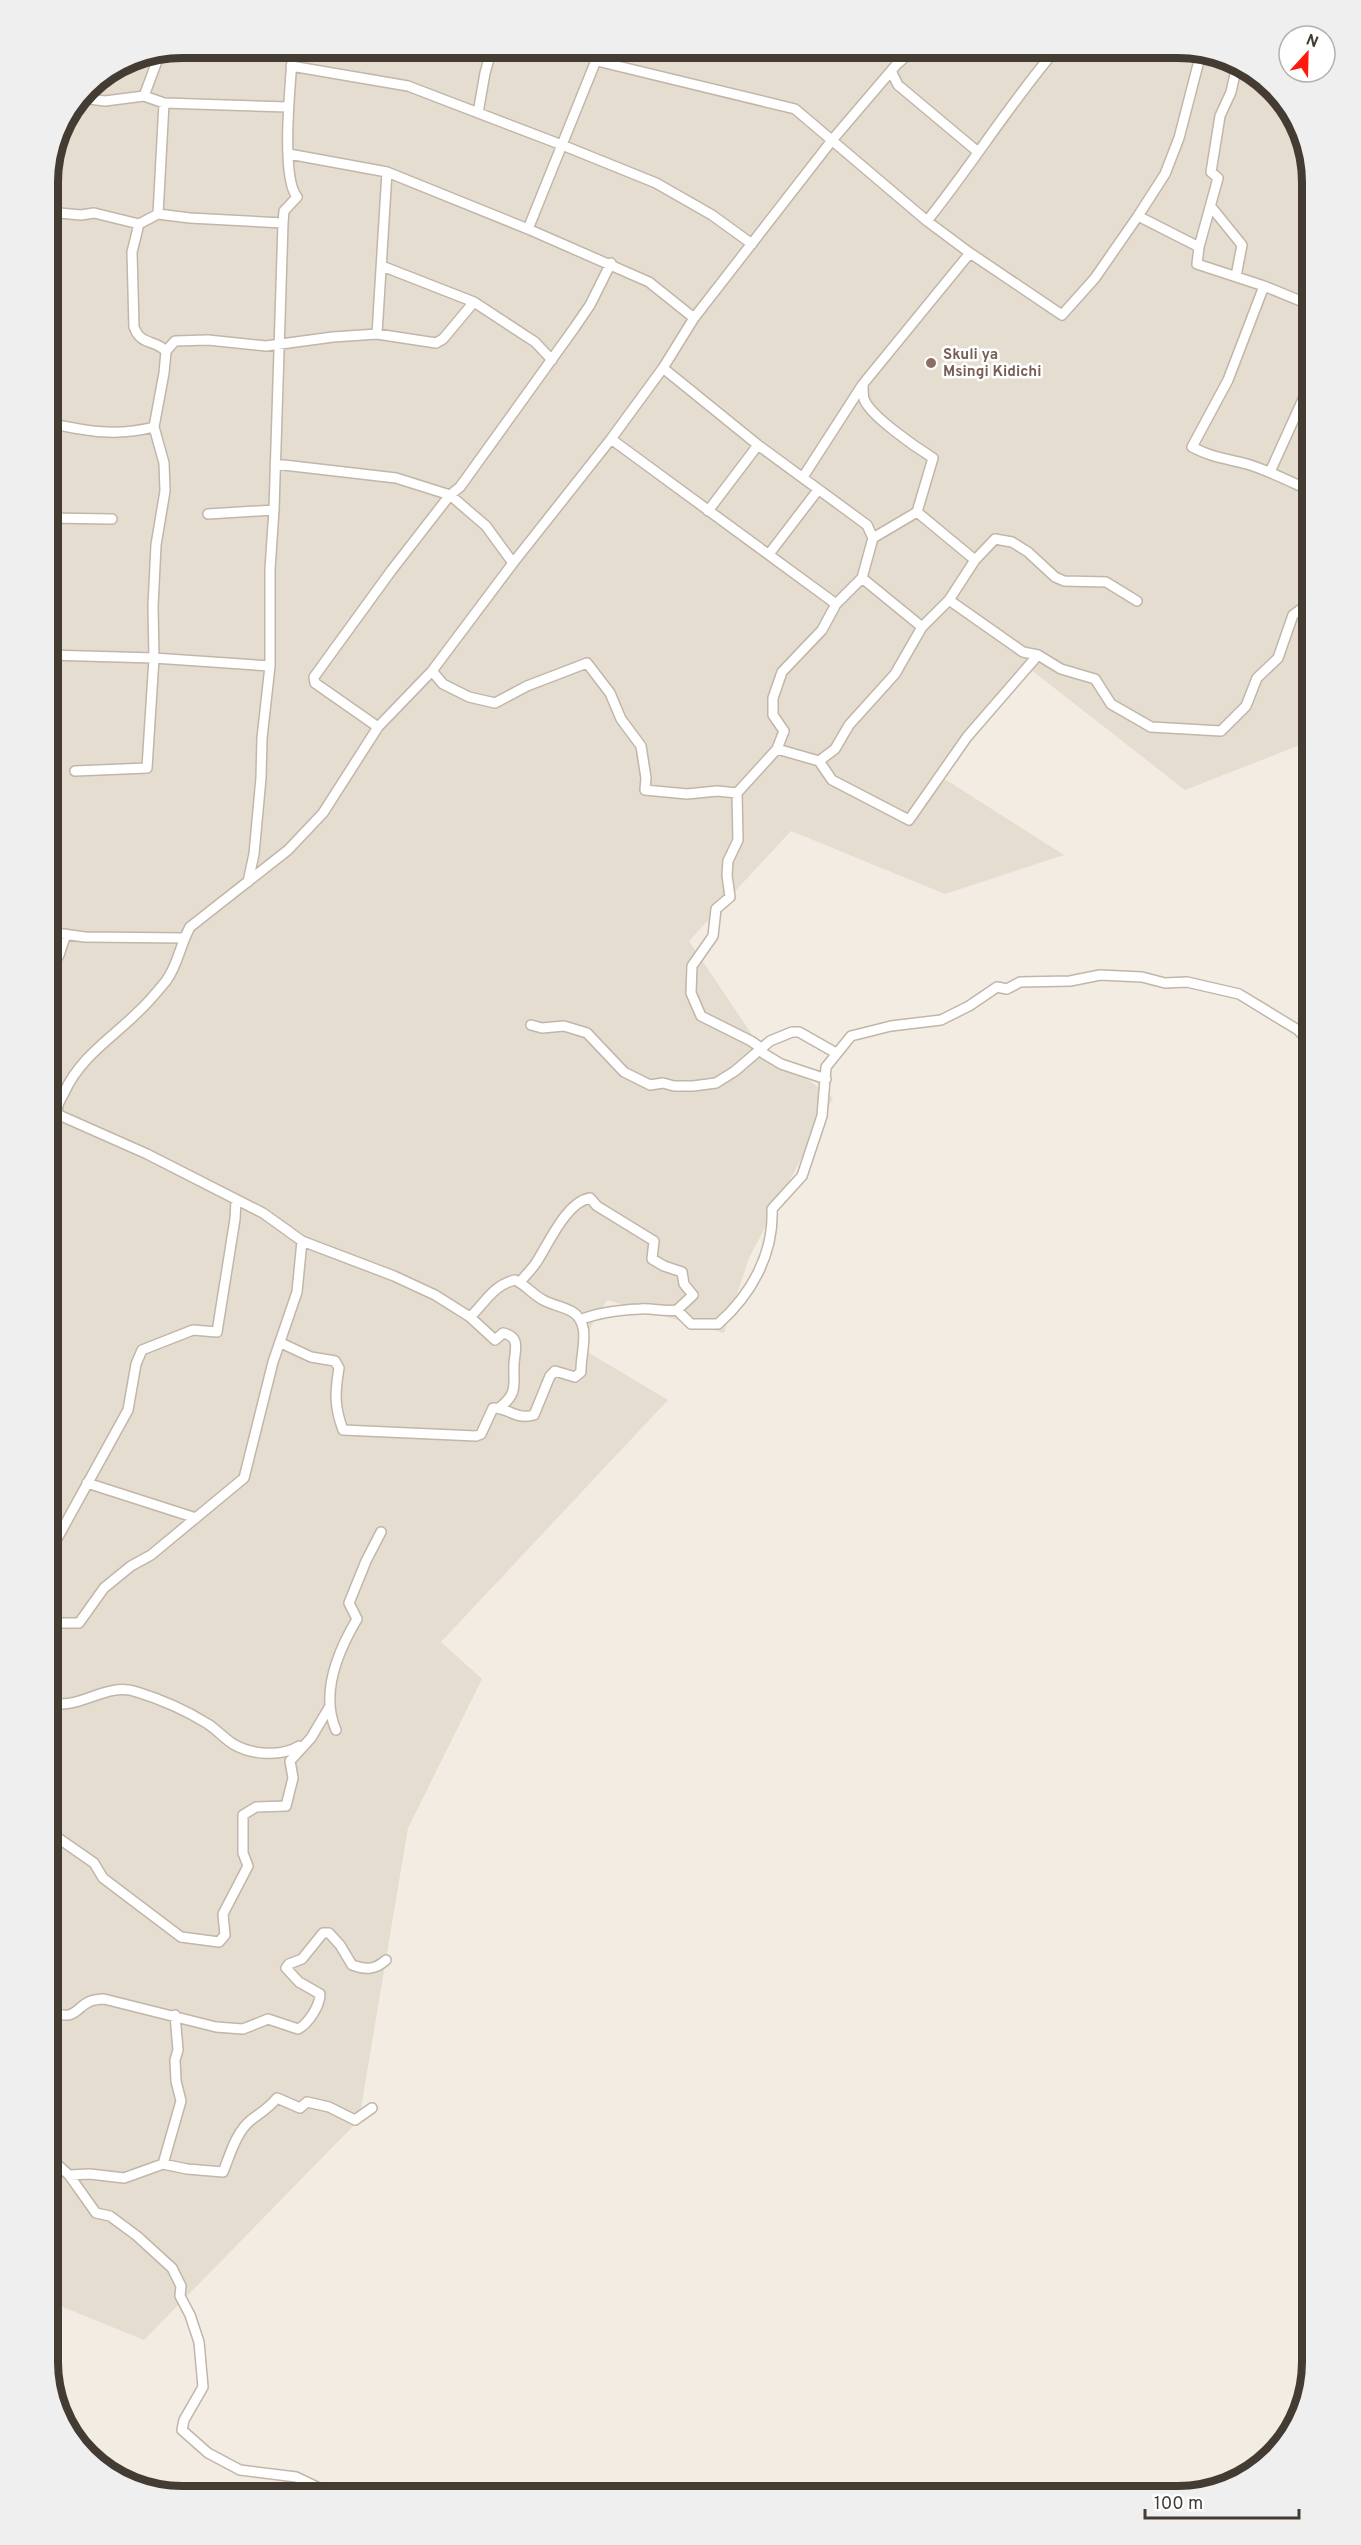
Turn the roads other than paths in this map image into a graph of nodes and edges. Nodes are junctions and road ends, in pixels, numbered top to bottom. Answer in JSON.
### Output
{"nodes":[{"id":1,"x":292,"y":59,"type":"edge"},
{"id":2,"x":489,"y":59,"type":"edge"},
{"id":3,"x":895,"y":59,"type":"edge"},
{"id":4,"x":904,"y":59,"type":"edge"},
{"id":5,"x":1048,"y":59,"type":"edge"},
{"id":6,"x":597,"y":61,"type":"joint"},
{"id":7,"x":1200,"y":61,"type":"edge"},
{"id":8,"x":156,"y":62,"type":"edge"},
{"id":9,"x":291,"y":66,"type":"junction"},
{"id":10,"x":894,"y":68,"type":"junction"},
{"id":11,"x":1235,"y":72,"type":"edge"},
{"id":12,"x":144,"y":96,"type":"junction"},
{"id":13,"x":91,"y":99,"type":"edge"},
{"id":14,"x":164,"y":103,"type":"junction"},
{"id":15,"x":288,"y":107,"type":"junction"},
{"id":16,"x":478,"y":113,"type":"junction"},
{"id":17,"x":833,"y":140,"type":"junction"},
{"id":18,"x":562,"y":145,"type":"junction"},
{"id":19,"x":978,"y":152,"type":"junction"},
{"id":20,"x":289,"y":154,"type":"junction"},
{"id":21,"x":387,"y":172,"type":"junction"},
{"id":22,"x":1212,"y":208,"type":"junction"},
{"id":23,"x":59,"y":213,"type":"edge"},
{"id":24,"x":158,"y":214,"type":"junction"},
{"id":25,"x":1138,"y":216,"type":"junction"},
{"id":26,"x":927,"y":221,"type":"junction"},
{"id":27,"x":283,"y":223,"type":"junction"},
{"id":28,"x":139,"y":224,"type":"junction"},
{"id":29,"x":528,"y":229,"type":"junction"},
{"id":30,"x":752,"y":244,"type":"junction"},
{"id":31,"x":1199,"y":247,"type":"junction"},
{"id":32,"x":970,"y":253,"type":"junction"},
{"id":33,"x":611,"y":263,"type":"junction"},
{"id":34,"x":382,"y":266,"type":"junction"},
{"id":35,"x":1236,"y":276,"type":"junction"},
{"id":36,"x":1264,"y":286,"type":"junction"},
{"id":37,"x":474,"y":302,"type":"junction"},
{"id":38,"x":1303,"y":302,"type":"edge"},
{"id":39,"x":694,"y":318,"type":"junction"},
{"id":40,"x":377,"y":334,"type":"junction"},
{"id":41,"x":278,"y":345,"type":"junction"},
{"id":42,"x":165,"y":351,"type":"junction"},
{"id":43,"x":552,"y":360,"type":"junction"},
{"id":44,"x":663,"y":368,"type":"junction"},
{"id":45,"x":863,"y":384,"type":"junction"},
{"id":46,"x":1303,"y":399,"type":"edge"},
{"id":47,"x":59,"y":425,"type":"edge"},
{"id":48,"x":154,"y":427,"type":"junction"},
{"id":49,"x":611,"y":439,"type":"junction"},
{"id":50,"x":758,"y":445,"type":"junction"},
{"id":51,"x":275,"y":465,"type":"junction"},
{"id":52,"x":1270,"y":472,"type":"junction"},
{"id":53,"x":803,"y":477,"type":"junction"},
{"id":54,"x":1303,"y":487,"type":"edge"},
{"id":55,"x":818,"y":490,"type":"junction"},
{"id":56,"x":450,"y":495,"type":"junction"},
{"id":57,"x":274,"y":510,"type":"junction"},
{"id":58,"x":708,"y":512,"type":"junction"},
{"id":59,"x":917,"y":512,"type":"junction"},
{"id":60,"x":208,"y":514,"type":"dead end"},
{"id":61,"x":59,"y":518,"type":"edge"},
{"id":62,"x":112,"y":519,"type":"dead end"},
{"id":63,"x":873,"y":538,"type":"junction"},
{"id":64,"x":769,"y":554,"type":"junction"},
{"id":65,"x":975,"y":560,"type":"junction"},
{"id":66,"x":513,"y":563,"type":"junction"},
{"id":67,"x":861,"y":578,"type":"junction"},
{"id":68,"x":948,"y":600,"type":"junction"},
{"id":69,"x":1137,"y":601,"type":"dead end"},
{"id":70,"x":836,"y":604,"type":"junction"},
{"id":71,"x":1303,"y":608,"type":"edge"},
{"id":72,"x":922,"y":627,"type":"junction"},
{"id":73,"x":59,"y":655,"type":"edge"},
{"id":74,"x":1038,"y":655,"type":"junction"},
{"id":75,"x":154,"y":658,"type":"junction"},
{"id":76,"x":270,"y":666,"type":"junction"},
{"id":77,"x":432,"y":671,"type":"junction"},
{"id":78,"x":378,"y":727,"type":"junction"},
{"id":79,"x":777,"y":749,"type":"junction"},
{"id":80,"x":819,"y":761,"type":"junction"},
{"id":81,"x":75,"y":771,"type":"dead end"},
{"id":82,"x":737,"y":793,"type":"junction"},
{"id":83,"x":248,"y":882,"type":"junction"},
{"id":84,"x":59,"y":933,"type":"edge"},
{"id":85,"x":66,"y":934,"type":"junction"},
{"id":86,"x":184,"y":938,"type":"junction"},
{"id":87,"x":59,"y":956,"type":"edge"},
{"id":88,"x":531,"y":1025,"type":"dead end"},
{"id":89,"x":1303,"y":1035,"type":"edge"},
{"id":90,"x":761,"y":1048,"type":"junction"},
{"id":91,"x":836,"y":1053,"type":"junction"},
{"id":92,"x":826,"y":1078,"type":"junction"},
{"id":93,"x":59,"y":1105,"type":"edge"},
{"id":94,"x":59,"y":1111,"type":"edge"},
{"id":95,"x":59,"y":1115,"type":"joint"},
{"id":96,"x":236,"y":1201,"type":"junction"},
{"id":97,"x":302,"y":1241,"type":"junction"},
{"id":98,"x":520,"y":1282,"type":"junction"},
{"id":99,"x":677,"y":1310,"type":"junction"},
{"id":100,"x":470,"y":1317,"type":"junction"},
{"id":101,"x":580,"y":1320,"type":"junction"},
{"id":102,"x":281,"y":1343,"type":"junction"},
{"id":103,"x":500,"y":1408,"type":"junction"},
{"id":104,"x":87,"y":1483,"type":"junction"},
{"id":105,"x":196,"y":1518,"type":"junction"},
{"id":106,"x":381,"y":1532,"type":"dead end"},
{"id":107,"x":58,"y":1536,"type":"edge"},
{"id":108,"x":58,"y":1623,"type":"edge"},
{"id":109,"x":58,"y":1705,"type":"edge"},
{"id":110,"x":330,"y":1706,"type":"junction"},
{"id":111,"x":336,"y":1731,"type":"dead end"},
{"id":112,"x":311,"y":1738,"type":"junction"},
{"id":113,"x":58,"y":1838,"type":"edge"},
{"id":114,"x":386,"y":1960,"type":"dead end"},
{"id":115,"x":58,"y":2015,"type":"edge"},
{"id":116,"x":175,"y":2015,"type":"junction"},
{"id":117,"x":372,"y":2108,"type":"dead end"},
{"id":118,"x":163,"y":2164,"type":"junction"},
{"id":119,"x":58,"y":2165,"type":"edge"},
{"id":120,"x":69,"y":2175,"type":"junction"},
{"id":121,"x":315,"y":2486,"type":"edge"}],
"edges":[{"from":1,"to":9,"type":"street"},
{"from":2,"to":16,"type":"street"},
{"from":3,"to":10,"type":"street"},
{"from":4,"to":10,"type":"street"},
{"from":5,"to":19,"type":"street"},
{"from":6,"to":17,"type":"street"},
{"from":6,"to":18,"type":"street"},
{"from":7,"to":25,"type":"street"},
{"from":8,"to":12,"type":"street"},
{"from":9,"to":15,"type":"street"},
{"from":9,"to":16,"type":"street"},
{"from":10,"to":17,"type":"street"},
{"from":10,"to":19,"type":"street"},
{"from":11,"to":22,"type":"street"},
{"from":12,"to":13,"type":"street"},
{"from":12,"to":14,"type":"street"},
{"from":14,"to":15,"type":"street"},
{"from":14,"to":24,"type":"street"},
{"from":15,"to":20,"type":"street"},
{"from":16,"to":18,"type":"street"},
{"from":17,"to":26,"type":"street"},
{"from":17,"to":30,"type":"street"},
{"from":18,"to":29,"type":"street"},
{"from":18,"to":30,"type":"street"},
{"from":19,"to":26,"type":"street"},
{"from":20,"to":21,"type":"street"},
{"from":20,"to":27,"type":"street"},
{"from":21,"to":29,"type":"street"},
{"from":21,"to":34,"type":"street"},
{"from":22,"to":31,"type":"street"},
{"from":22,"to":35,"type":"street"},
{"from":23,"to":28,"type":"street"},
{"from":24,"to":27,"type":"street"},
{"from":24,"to":28,"type":"street"},
{"from":25,"to":31,"type":"street"},
{"from":25,"to":32,"type":"street"},
{"from":26,"to":32,"type":"street"},
{"from":27,"to":41,"type":"street"},
{"from":28,"to":42,"type":"street"},
{"from":29,"to":33,"type":"street"},
{"from":30,"to":39,"type":"street"},
{"from":31,"to":35,"type":"street"},
{"from":32,"to":45,"type":"street"},
{"from":33,"to":39,"type":"street"},
{"from":33,"to":43,"type":"street"},
{"from":34,"to":37,"type":"street"},
{"from":34,"to":40,"type":"street"},
{"from":35,"to":36,"type":"street"},
{"from":36,"to":38,"type":"street"},
{"from":36,"to":52,"type":"street"},
{"from":37,"to":40,"type":"street"},
{"from":37,"to":43,"type":"street"},
{"from":39,"to":44,"type":"street"},
{"from":40,"to":41,"type":"street"},
{"from":41,"to":42,"type":"street"},
{"from":41,"to":51,"type":"street"},
{"from":42,"to":48,"type":"street"},
{"from":43,"to":56,"type":"street"},
{"from":44,"to":49,"type":"street"},
{"from":44,"to":50,"type":"street"},
{"from":45,"to":53,"type":"street"},
{"from":45,"to":59,"type":"street"},
{"from":46,"to":52,"type":"street"},
{"from":47,"to":48,"type":"street"},
{"from":48,"to":75,"type":"street"},
{"from":49,"to":58,"type":"street"},
{"from":49,"to":66,"type":"street"},
{"from":50,"to":53,"type":"street"},
{"from":50,"to":58,"type":"street"},
{"from":51,"to":56,"type":"street"},
{"from":51,"to":57,"type":"street"},
{"from":52,"to":54,"type":"street"},
{"from":53,"to":55,"type":"street"},
{"from":55,"to":63,"type":"street"},
{"from":55,"to":64,"type":"street"},
{"from":56,"to":66,"type":"street"},
{"from":56,"to":78,"type":"street"},
{"from":57,"to":60,"type":"street"},
{"from":57,"to":76,"type":"street"},
{"from":58,"to":64,"type":"street"},
{"from":59,"to":63,"type":"street"},
{"from":59,"to":65,"type":"street"},
{"from":61,"to":62,"type":"street"},
{"from":63,"to":67,"type":"street"},
{"from":64,"to":70,"type":"street"},
{"from":65,"to":68,"type":"street"},
{"from":65,"to":69,"type":"street"},
{"from":66,"to":77,"type":"street"},
{"from":67,"to":70,"type":"street"},
{"from":67,"to":72,"type":"street"},
{"from":68,"to":72,"type":"street"},
{"from":68,"to":74,"type":"street"},
{"from":70,"to":79,"type":"street"},
{"from":71,"to":74,"type":"street"},
{"from":72,"to":80,"type":"street"},
{"from":73,"to":75,"type":"street"},
{"from":74,"to":80,"type":"street"},
{"from":75,"to":76,"type":"street"},
{"from":75,"to":81,"type":"street"},
{"from":76,"to":83,"type":"street"},
{"from":77,"to":78,"type":"street"},
{"from":77,"to":82,"type":"street"},
{"from":78,"to":83,"type":"street"},
{"from":79,"to":80,"type":"street"},
{"from":79,"to":82,"type":"street"},
{"from":82,"to":90,"type":"street"},
{"from":83,"to":86,"type":"street"},
{"from":84,"to":85,"type":"street"},
{"from":85,"to":86,"type":"street"},
{"from":85,"to":87,"type":"street"},
{"from":86,"to":93,"type":"street"},
{"from":88,"to":90,"type":"street"},
{"from":89,"to":91,"type":"street"},
{"from":90,"to":91,"type":"street"},
{"from":90,"to":92,"type":"street"},
{"from":91,"to":92,"type":"street"},
{"from":92,"to":99,"type":"street"},
{"from":94,"to":95,"type":"street"},
{"from":95,"to":96,"type":"street"},
{"from":96,"to":97,"type":"street"},
{"from":96,"to":104,"type":"street"},
{"from":97,"to":100,"type":"street"},
{"from":97,"to":102,"type":"street"},
{"from":98,"to":99,"type":"street"},
{"from":98,"to":100,"type":"street"},
{"from":98,"to":101,"type":"street"},
{"from":99,"to":101,"type":"street"},
{"from":100,"to":103,"type":"street"},
{"from":101,"to":103,"type":"street"},
{"from":102,"to":103,"type":"street"},
{"from":102,"to":105,"type":"street"},
{"from":104,"to":105,"type":"street"},
{"from":104,"to":107,"type":"street"},
{"from":105,"to":108,"type":"street"},
{"from":106,"to":110,"type":"street"},
{"from":109,"to":112,"type":"street"},
{"from":110,"to":111,"type":"street"},
{"from":110,"to":112,"type":"street"},
{"from":112,"to":113,"type":"street"},
{"from":114,"to":116,"type":"street"},
{"from":115,"to":116,"type":"street"},
{"from":116,"to":118,"type":"street"},
{"from":117,"to":118,"type":"street"},
{"from":118,"to":120,"type":"street"},
{"from":119,"to":120,"type":"street"},
{"from":120,"to":121,"type":"street"}]}
